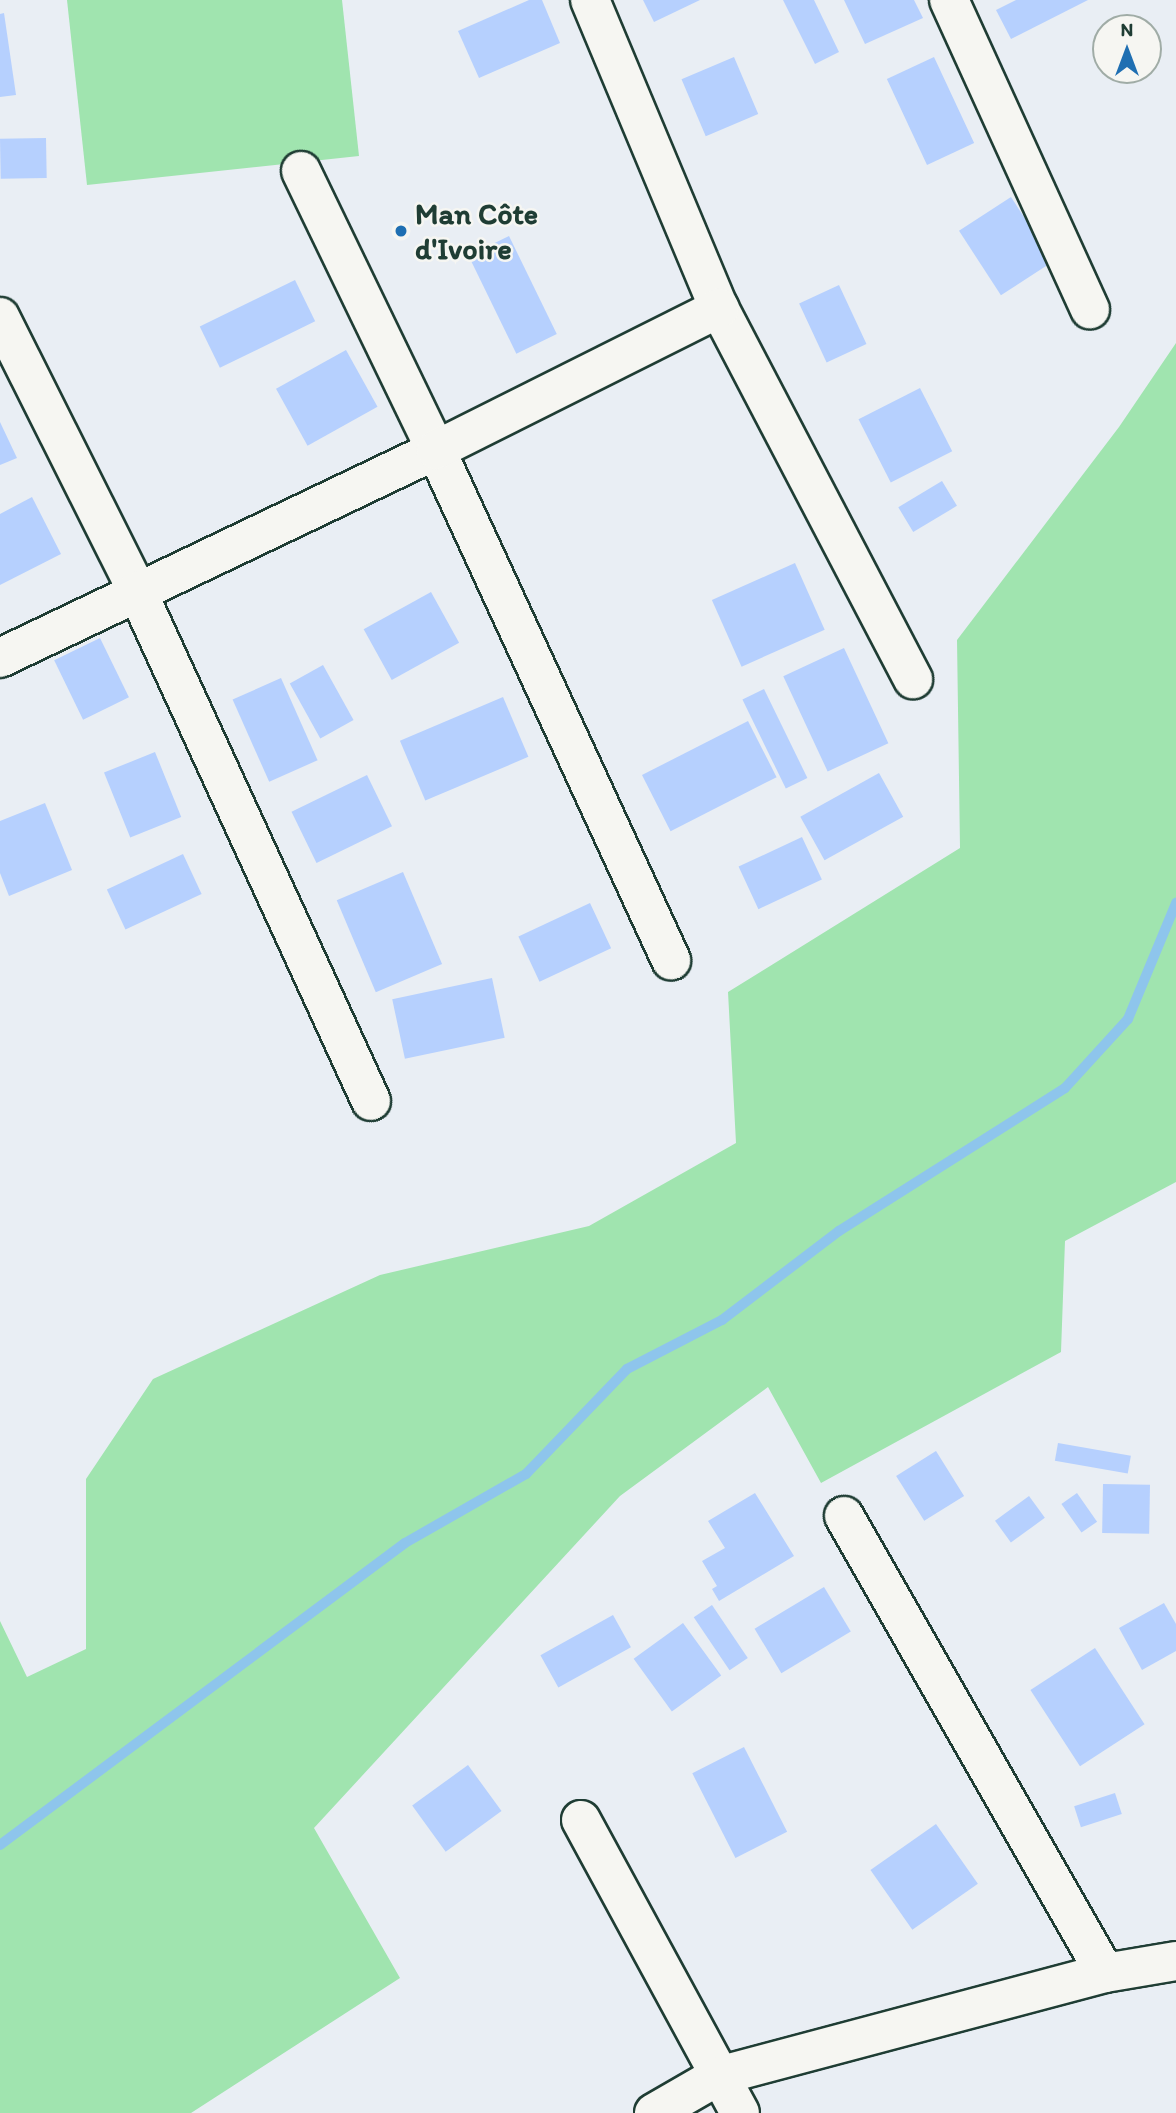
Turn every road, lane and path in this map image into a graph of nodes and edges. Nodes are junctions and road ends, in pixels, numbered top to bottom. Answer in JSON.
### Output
{"nodes":[{"id":1,"x":590,"y":0,"type":"edge"},
{"id":2,"x":949,"y":0,"type":"edge"},
{"id":3,"x":301,"y":171,"type":"dead end"},
{"id":4,"x":719,"y":308,"type":"junction"},
{"id":5,"x":1090,"y":309,"type":"dead end"},
{"id":6,"x":0,"y":317,"type":"edge"},
{"id":7,"x":436,"y":450,"type":"junction"},
{"id":8,"x":137,"y":591,"type":"junction"},
{"id":9,"x":0,"y":657,"type":"edge"},
{"id":10,"x":913,"y":679,"type":"dead end"},
{"id":11,"x":671,"y":960,"type":"dead end"},
{"id":12,"x":370,"y":1101,"type":"dead end"},
{"id":13,"x":844,"y":1516,"type":"dead end"},
{"id":14,"x":581,"y":1820,"type":"dead end"},
{"id":15,"x":1176,"y":1961,"type":"edge"},
{"id":16,"x":1105,"y":1973,"type":"junction"},
{"id":17,"x":718,"y":2076,"type":"junction"},
{"id":18,"x":654,"y":2113,"type":"edge"},
{"id":19,"x":740,"y":2113,"type":"edge"}],
"edges":[{"from":1,"to":4,"type":"street"},
{"from":2,"to":5,"type":"street"},
{"from":3,"to":7,"type":"street"},
{"from":4,"to":7,"type":"street"},
{"from":4,"to":10,"type":"street"},
{"from":6,"to":8,"type":"street"},
{"from":7,"to":8,"type":"street"},
{"from":7,"to":11,"type":"street"},
{"from":8,"to":9,"type":"street"},
{"from":8,"to":12,"type":"street"},
{"from":13,"to":16,"type":"street"},
{"from":14,"to":17,"type":"street"},
{"from":15,"to":16,"type":"street"},
{"from":16,"to":17,"type":"street"},
{"from":17,"to":18,"type":"street"},
{"from":17,"to":19,"type":"street"}]}
